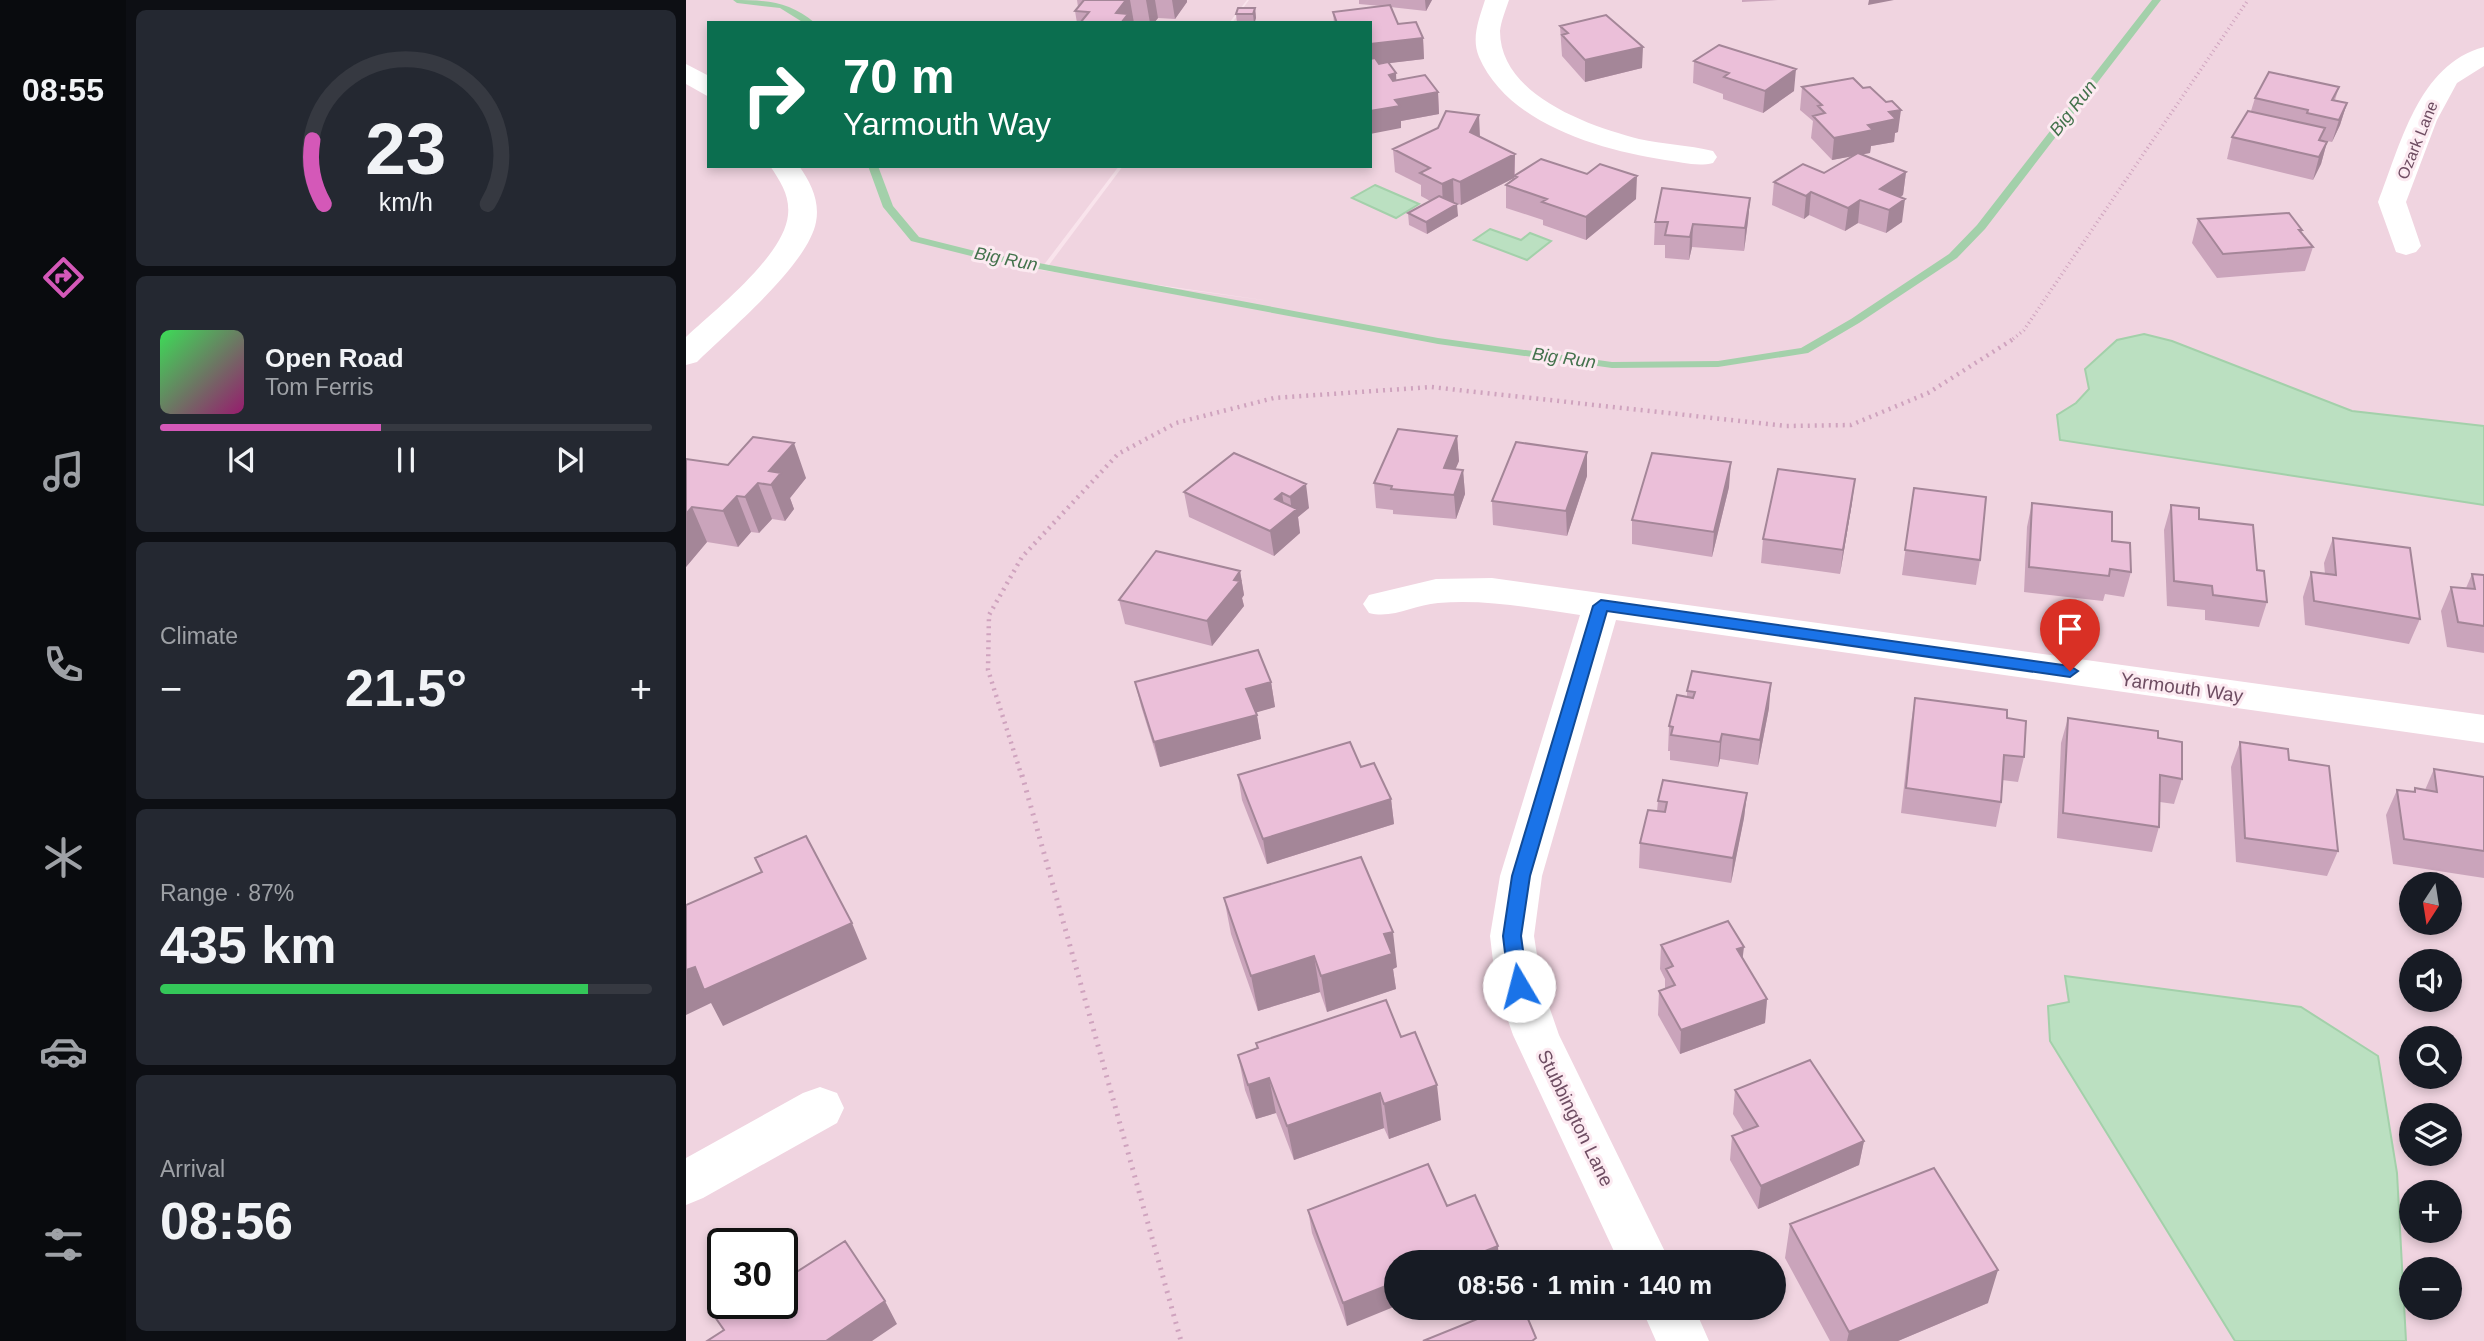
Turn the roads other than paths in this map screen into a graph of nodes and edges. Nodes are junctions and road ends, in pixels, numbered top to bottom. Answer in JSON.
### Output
{"nodes":[{"id":1,"x":1497,"y":0,"type":"edge"},
{"id":2,"x":2484,"y":55,"type":"edge"},
{"id":3,"x":686,"y":72,"type":"edge"},
{"id":4,"x":707,"y":88,"type":"edge"},
{"id":5,"x":1703,"y":157,"type":"dead end"},
{"id":6,"x":786,"y":168,"type":"edge"},
{"id":7,"x":2406,"y":246,"type":"dead end"},
{"id":8,"x":686,"y":355,"type":"edge"},
{"id":9,"x":1382,"y":604,"type":"dead end"},
{"id":10,"x":1601,"y":606,"type":"junction"},
{"id":11,"x":2484,"y":729,"type":"edge"},
{"id":12,"x":820,"y":1108,"type":"dead end"},
{"id":13,"x":686,"y":1184,"type":"edge"},
{"id":14,"x":1639,"y":1250,"type":"edge"},
{"id":15,"x":1673,"y":1320,"type":"edge"},
{"id":16,"x":1683,"y":1341,"type":"edge"}],
"edges":[{"from":1,"to":5,"type":"street"},
{"from":2,"to":7,"type":"street","name":"Ozark Lane"},
{"from":3,"to":4,"type":"street"},
{"from":6,"to":8,"type":"street"},
{"from":9,"to":10,"type":"street","name":"Yarmouth Way"},
{"from":10,"to":11,"type":"street","name":"Yarmouth Way"},
{"from":10,"to":14,"type":"street","name":"Stubbington Lane"},
{"from":12,"to":13,"type":"street"},
{"from":15,"to":16,"type":"street"}]}
